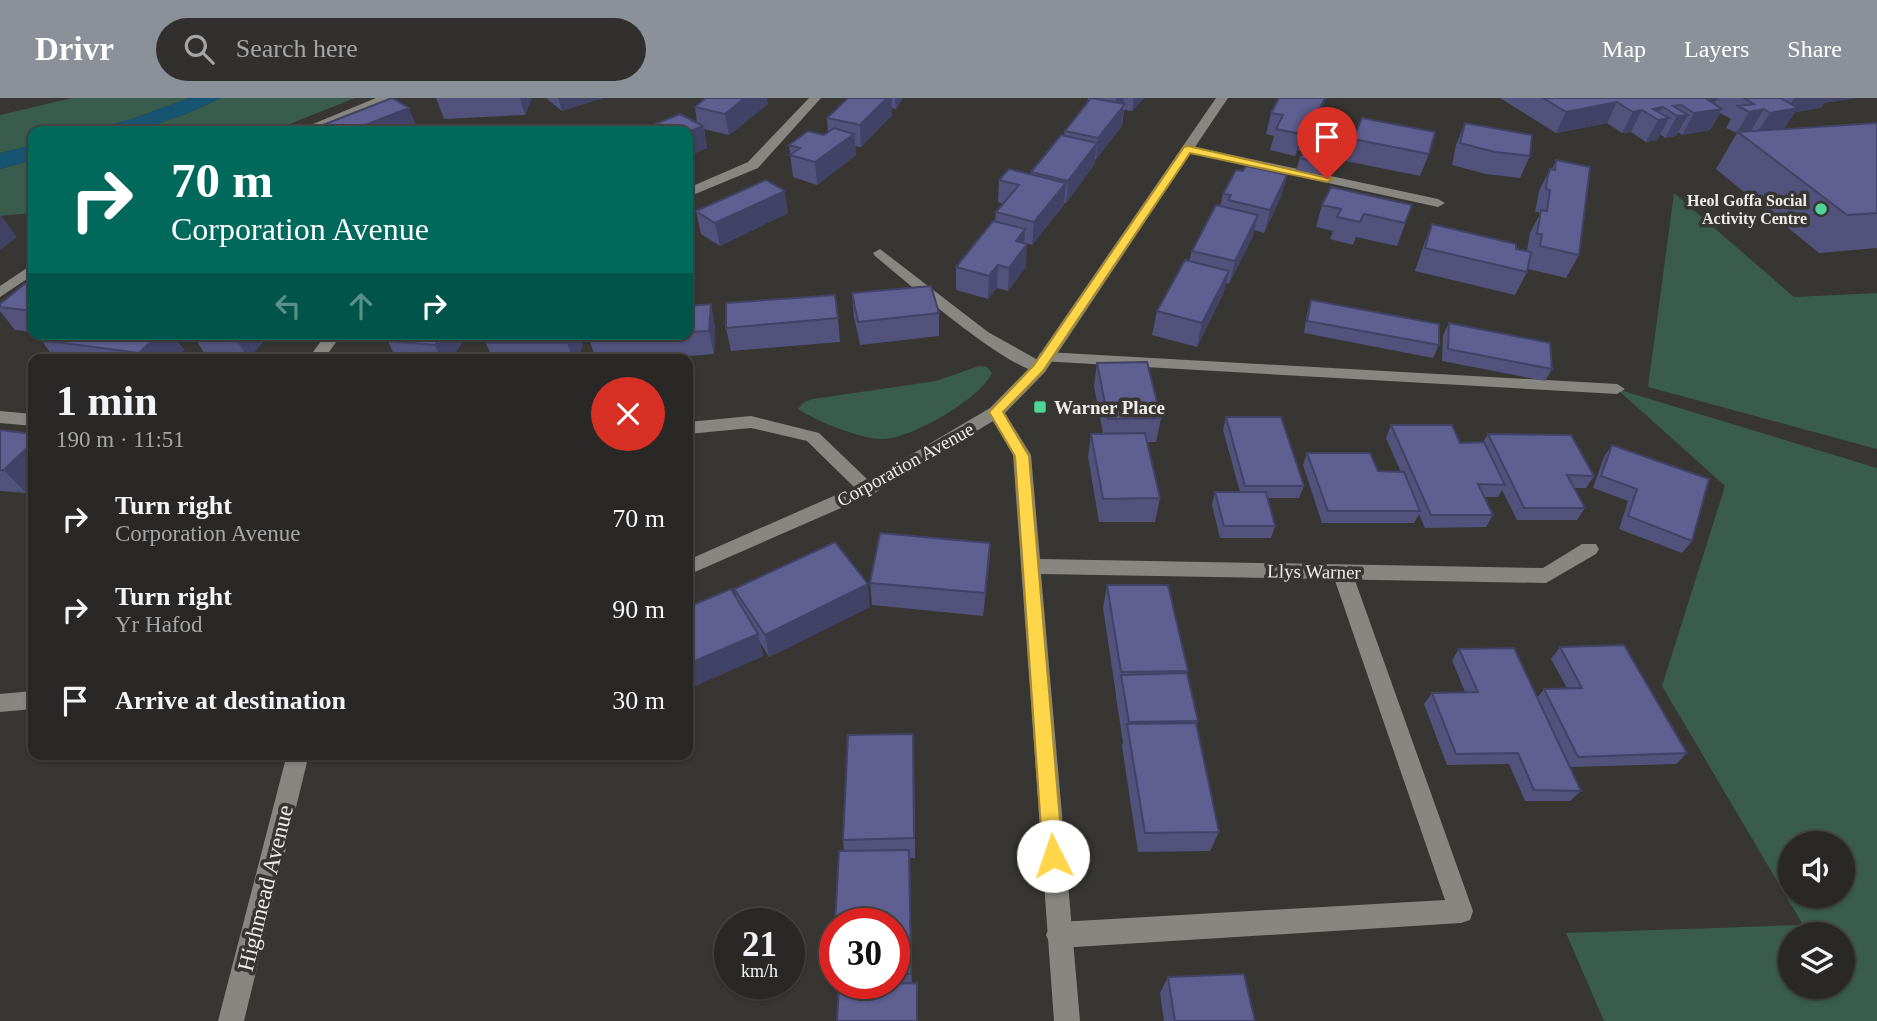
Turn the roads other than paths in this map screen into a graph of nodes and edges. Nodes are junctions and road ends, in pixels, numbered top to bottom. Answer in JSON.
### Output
{"nodes":[{"id":1,"x":387,"y":98,"type":"edge"},
{"id":2,"x":815,"y":98,"type":"edge"},
{"id":3,"x":1222,"y":98,"type":"edge"},
{"id":4,"x":315,"y":126,"type":"edge"},
{"id":5,"x":1188,"y":149,"type":"junction"},
{"id":6,"x":693,"y":191,"type":"edge"},
{"id":7,"x":1438,"y":203,"type":"dead end"},
{"id":8,"x":880,"y":253,"type":"dead end"},
{"id":9,"x":28,"y":272,"type":"edge"},
{"id":10,"x":0,"y":293,"type":"edge"},
{"id":11,"x":1043,"y":363,"type":"junction"},
{"id":12,"x":1617,"y":389,"type":"dead end"},
{"id":13,"x":996,"y":412,"type":"junction"},
{"id":14,"x":0,"y":417,"type":"edge"},
{"id":15,"x":28,"y":420,"type":"edge"},
{"id":16,"x":693,"y":428,"type":"edge"},
{"id":17,"x":867,"y":489,"type":"junction"},
{"id":18,"x":1589,"y":549,"type":"dead end"},
{"id":19,"x":693,"y":566,"type":"edge"},
{"id":20,"x":1031,"y":566,"type":"junction"},
{"id":21,"x":1342,"y":572,"type":"junction"},
{"id":22,"x":28,"y":700,"type":"edge"},
{"id":23,"x":0,"y":703,"type":"edge"},
{"id":24,"x":296,"y":760,"type":"edge"},
{"id":25,"x":1059,"y":935,"type":"junction"},
{"id":26,"x":231,"y":1021,"type":"edge"},
{"id":27,"x":1067,"y":1021,"type":"edge"}],
"edges":[{"from":1,"to":4,"type":"street"},
{"from":2,"to":6,"type":"street"},
{"from":3,"to":5,"type":"street","name":"Corporation Avenue"},
{"from":5,"to":7,"type":"street"},
{"from":5,"to":11,"type":"street","name":"Corporation Avenue"},
{"from":8,"to":11,"type":"street"},
{"from":9,"to":10,"type":"street"},
{"from":11,"to":12,"type":"street"},
{"from":11,"to":13,"type":"street","name":"Corporation Avenue"},
{"from":13,"to":17,"type":"street","name":"Corporation Avenue"},
{"from":13,"to":20,"type":"street"},
{"from":14,"to":15,"type":"street"},
{"from":16,"to":17,"type":"street"},
{"from":17,"to":19,"type":"street","name":"Corporation Avenue"},
{"from":18,"to":21,"type":"street","name":"Llys Warner"},
{"from":20,"to":21,"type":"street","name":"Llys Warner"},
{"from":20,"to":25,"type":"street"},
{"from":21,"to":25,"type":"street"},
{"from":22,"to":23,"type":"street"},
{"from":24,"to":26,"type":"street","name":"Highmead Avenue"},
{"from":25,"to":27,"type":"street"}]}
